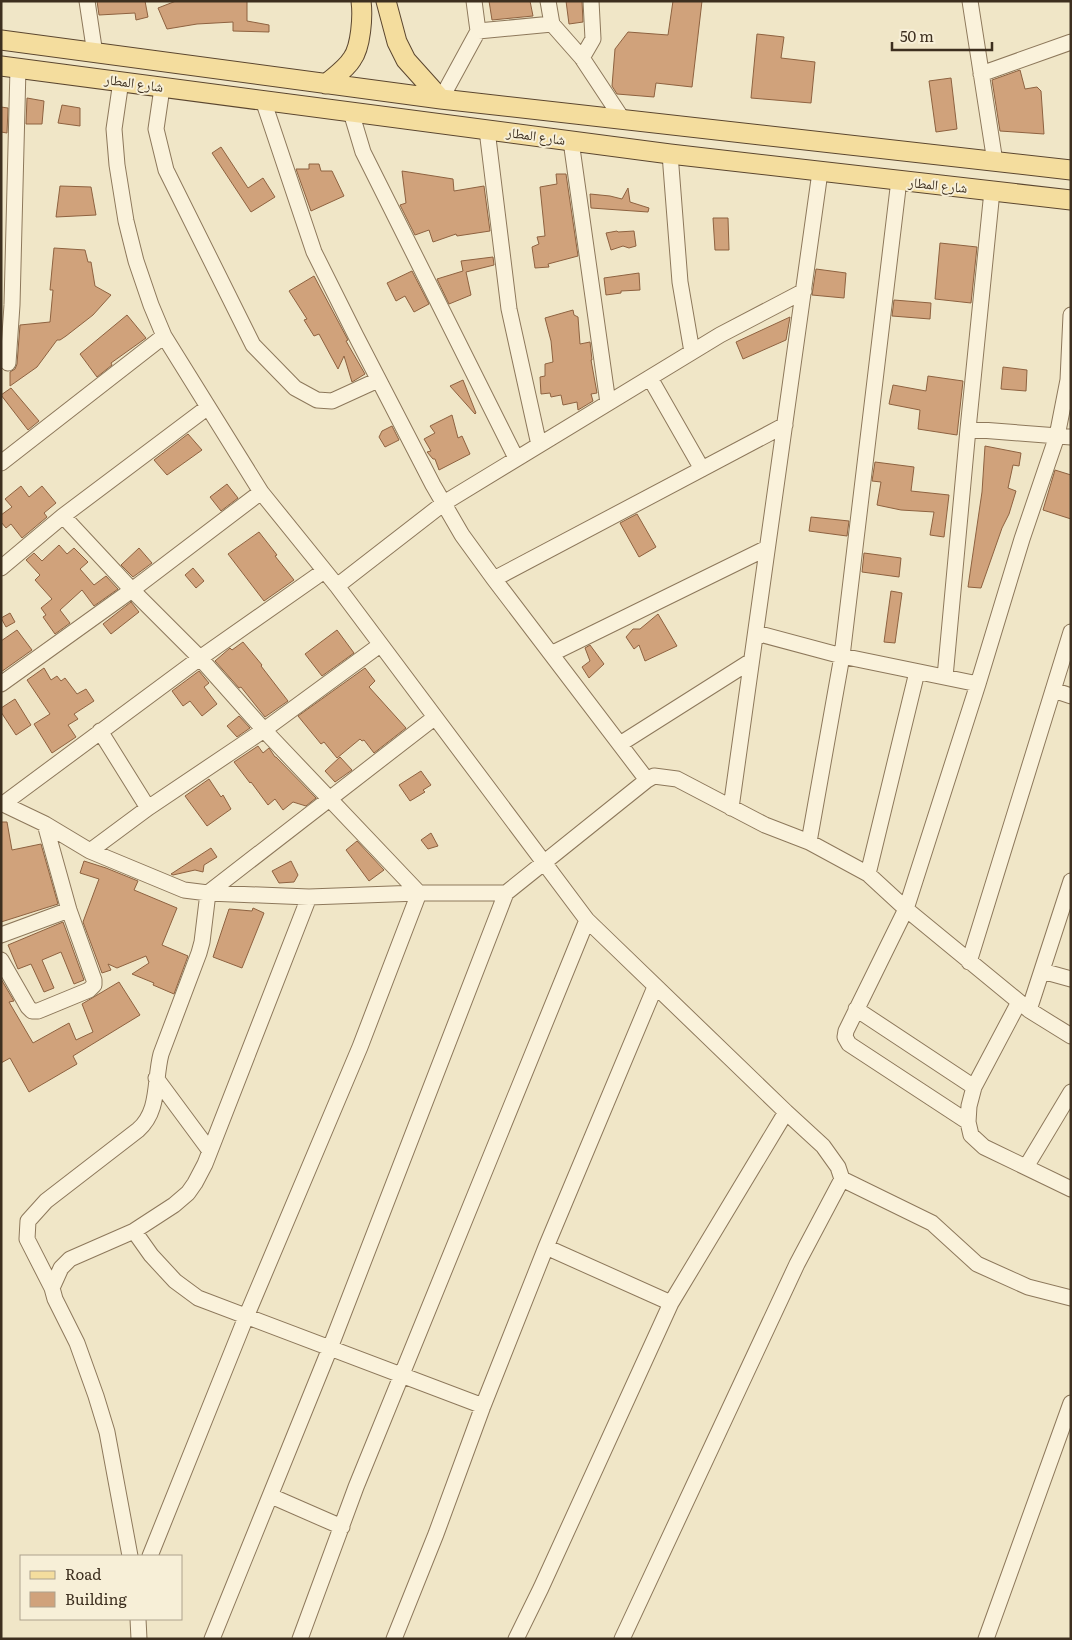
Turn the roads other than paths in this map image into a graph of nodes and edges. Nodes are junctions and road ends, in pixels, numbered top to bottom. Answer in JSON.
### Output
{"nodes":[{"id":1,"x":87,"y":1,"type":"edge"},
{"id":2,"x":361,"y":1,"type":"edge"},
{"id":3,"x":386,"y":1,"type":"edge"},
{"id":4,"x":474,"y":1,"type":"edge"},
{"id":5,"x":548,"y":1,"type":"edge"},
{"id":6,"x":591,"y":1,"type":"edge"},
{"id":7,"x":970,"y":1,"type":"edge"},
{"id":8,"x":552,"y":24,"type":"junction"},
{"id":9,"x":478,"y":31,"type":"junction"},
{"id":10,"x":1,"y":40,"type":"edge"},
{"id":11,"x":1071,"y":42,"type":"edge"},
{"id":12,"x":95,"y":54,"type":"junction"},
{"id":13,"x":582,"y":58,"type":"junction"},
{"id":14,"x":9,"y":67,"type":"edge"},
{"id":15,"x":981,"y":74,"type":"junction"},
{"id":16,"x":120,"y":81,"type":"junction"},
{"id":17,"x":326,"y":84,"type":"junction"},
{"id":18,"x":162,"y":88,"type":"junction"},
{"id":19,"x":441,"y":99,"type":"junction"},
{"id":20,"x":264,"y":100,"type":"junction"},
{"id":21,"x":351,"y":112,"type":"junction"},
{"id":22,"x":623,"y":120,"type":"junction"},
{"id":23,"x":487,"y":130,"type":"junction"},
{"id":24,"x":759,"y":135,"type":"junction"},
{"id":25,"x":571,"y":141,"type":"junction"},
{"id":26,"x":817,"y":142,"type":"junction"},
{"id":27,"x":670,"y":154,"type":"junction"},
{"id":28,"x":995,"y":162,"type":"junction"},
{"id":29,"x":756,"y":164,"type":"junction"},
{"id":30,"x":1071,"y":170,"type":"edge"},
{"id":31,"x":815,"y":171,"type":"junction"},
{"id":32,"x":898,"y":180,"type":"junction"},
{"id":33,"x":992,"y":191,"type":"junction"},
{"id":34,"x":1071,"y":200,"type":"edge"},
{"id":35,"x":804,"y":291,"type":"junction"},
{"id":36,"x":1071,"y":316,"type":"edge"},
{"id":37,"x":164,"y":336,"type":"junction"},
{"id":38,"x":692,"y":352,"type":"junction"},
{"id":39,"x":8,"y":363,"type":"dead end"},
{"id":40,"x":650,"y":378,"type":"junction"},
{"id":41,"x":378,"y":380,"type":"junction"},
{"id":42,"x":608,"y":403,"type":"junction"},
{"id":43,"x":208,"y":406,"type":"junction"},
{"id":44,"x":785,"y":425,"type":"junction"},
{"id":45,"x":968,"y":430,"type":"junction"},
{"id":46,"x":1064,"y":437,"type":"edge"},
{"id":47,"x":539,"y":445,"type":"junction"},
{"id":48,"x":516,"y":458,"type":"junction"},
{"id":49,"x":1,"y":463,"type":"edge"},
{"id":50,"x":702,"y":469,"type":"junction"},
{"id":51,"x":261,"y":492,"type":"junction"},
{"id":52,"x":444,"y":503,"type":"junction"},
{"id":53,"x":63,"y":516,"type":"junction"},
{"id":54,"x":767,"y":548,"type":"junction"},
{"id":55,"x":1,"y":568,"type":"edge"},
{"id":56,"x":324,"y":571,"type":"junction"},
{"id":57,"x":494,"y":579,"type":"junction"},
{"id":58,"x":337,"y":586,"type":"junction"},
{"id":59,"x":132,"y":590,"type":"junction"},
{"id":60,"x":1071,"y":632,"type":"edge"},
{"id":61,"x":756,"y":633,"type":"junction"},
{"id":62,"x":380,"y":645,"type":"junction"},
{"id":63,"x":551,"y":654,"type":"junction"},
{"id":64,"x":842,"y":656,"type":"junction"},
{"id":65,"x":200,"y":658,"type":"junction"},
{"id":66,"x":752,"y":661,"type":"junction"},
{"id":67,"x":917,"y":672,"type":"junction"},
{"id":68,"x":945,"y":677,"type":"junction"},
{"id":69,"x":1,"y":684,"type":"edge"},
{"id":70,"x":978,"y":684,"type":"junction"},
{"id":71,"x":1053,"y":690,"type":"junction"},
{"id":72,"x":1071,"y":696,"type":"edge"},
{"id":73,"x":434,"y":718,"type":"junction"},
{"id":74,"x":264,"y":730,"type":"junction"},
{"id":75,"x":100,"y":731,"type":"junction"},
{"id":76,"x":620,"y":744,"type":"junction"},
{"id":77,"x":647,"y":780,"type":"junction"},
{"id":78,"x":330,"y":799,"type":"junction"},
{"id":79,"x":2,"y":803,"type":"edge"},
{"id":80,"x":148,"y":808,"type":"junction"},
{"id":81,"x":731,"y":808,"type":"junction"},
{"id":82,"x":45,"y":824,"type":"junction"},
{"id":83,"x":809,"y":842,"type":"junction"},
{"id":84,"x":90,"y":851,"type":"junction"},
{"id":85,"x":544,"y":863,"type":"junction"},
{"id":86,"x":868,"y":874,"type":"junction"},
{"id":87,"x":1071,"y":881,"type":"edge"},
{"id":88,"x":208,"y":893,"type":"junction"},
{"id":89,"x":419,"y":893,"type":"junction"},
{"id":90,"x":506,"y":893,"type":"junction"},
{"id":91,"x":309,"y":897,"type":"junction"},
{"id":92,"x":906,"y":909,"type":"junction"},
{"id":93,"x":69,"y":910,"type":"junction"},
{"id":94,"x":586,"y":920,"type":"junction"},
{"id":95,"x":1,"y":935,"type":"edge"},
{"id":96,"x":1,"y":960,"type":"edge"},
{"id":97,"x":970,"y":962,"type":"junction"},
{"id":98,"x":1042,"y":971,"type":"junction"},
{"id":99,"x":1071,"y":979,"type":"edge"},
{"id":100,"x":655,"y":987,"type":"junction"},
{"id":101,"x":1024,"y":1006,"type":"junction"},
{"id":102,"x":856,"y":1010,"type":"junction"},
{"id":103,"x":1071,"y":1036,"type":"edge"},
{"id":104,"x":156,"y":1078,"type":"junction"},
{"id":105,"x":974,"y":1087,"type":"junction"},
{"id":106,"x":1071,"y":1092,"type":"edge"},
{"id":107,"x":786,"y":1112,"type":"junction"},
{"id":108,"x":968,"y":1122,"type":"junction"},
{"id":109,"x":210,"y":1151,"type":"junction"},
{"id":110,"x":1026,"y":1167,"type":"junction"},
{"id":111,"x":842,"y":1179,"type":"junction"},
{"id":112,"x":1071,"y":1189,"type":"edge"},
{"id":113,"x":134,"y":1231,"type":"junction"},
{"id":114,"x":546,"y":1247,"type":"junction"},
{"id":115,"x":52,"y":1288,"type":"junction"},
{"id":116,"x":1071,"y":1298,"type":"edge"},
{"id":117,"x":671,"y":1303,"type":"junction"},
{"id":118,"x":246,"y":1317,"type":"junction"},
{"id":119,"x":330,"y":1348,"type":"junction"},
{"id":120,"x":402,"y":1375,"type":"junction"},
{"id":121,"x":1071,"y":1403,"type":"edge"},
{"id":122,"x":483,"y":1406,"type":"junction"},
{"id":123,"x":271,"y":1496,"type":"junction"},
{"id":124,"x":342,"y":1526,"type":"junction"},
{"id":125,"x":130,"y":1555,"type":"edge"},
{"id":126,"x":150,"y":1555,"type":"edge"},
{"id":127,"x":138,"y":1620,"type":"edge"},
{"id":128,"x":139,"y":1639,"type":"edge"},
{"id":129,"x":212,"y":1639,"type":"edge"},
{"id":130,"x":300,"y":1639,"type":"edge"},
{"id":131,"x":394,"y":1639,"type":"edge"},
{"id":132,"x":516,"y":1639,"type":"edge"},
{"id":133,"x":622,"y":1639,"type":"edge"},
{"id":134,"x":986,"y":1639,"type":"edge"}],
"edges":[{"from":1,"to":12,"type":"street"},
{"from":2,"to":17,"type":"main road"},
{"from":3,"to":19,"type":"main road"},
{"from":4,"to":9,"type":"street"},
{"from":5,"to":8,"type":"street"},
{"from":6,"to":13,"type":"street"},
{"from":7,"to":15,"type":"street"},
{"from":8,"to":9,"type":"street"},
{"from":8,"to":13,"type":"street"},
{"from":9,"to":19,"type":"street"},
{"from":10,"to":12,"type":"main road","name":"شارع المطار"},
{"from":11,"to":15,"type":"street"},
{"from":12,"to":17,"type":"main road","name":"شارع المطار"},
{"from":13,"to":22,"type":"street"},
{"from":14,"to":16,"type":"main road","name":"شارع المطار"},
{"from":14,"to":39,"type":"street"},
{"from":15,"to":28,"type":"street"},
{"from":16,"to":18,"type":"main road","name":"شارع المطار"},
{"from":16,"to":37,"type":"street"},
{"from":17,"to":19,"type":"main road","name":"شارع المطار"},
{"from":18,"to":20,"type":"main road","name":"شارع المطار"},
{"from":18,"to":41,"type":"street"},
{"from":19,"to":22,"type":"main road","name":"شارع المطار"},
{"from":20,"to":21,"type":"main road","name":"شارع المطار"},
{"from":20,"to":41,"type":"street"},
{"from":21,"to":23,"type":"main road","name":"شارع المطار"},
{"from":21,"to":48,"type":"street"},
{"from":22,"to":24,"type":"main road","name":"شارع المطار"},
{"from":23,"to":25,"type":"main road","name":"شارع المطار"},
{"from":23,"to":47,"type":"street"},
{"from":24,"to":26,"type":"main road","name":"شارع المطار"},
{"from":24,"to":29,"type":"main road"},
{"from":25,"to":27,"type":"main road","name":"شارع المطار"},
{"from":25,"to":42,"type":"street"},
{"from":26,"to":28,"type":"main road","name":"شارع المطار"},
{"from":26,"to":31,"type":"main road"},
{"from":27,"to":29,"type":"main road","name":"شارع المطار"},
{"from":27,"to":38,"type":"street"},
{"from":28,"to":30,"type":"main road","name":"شارع المطار"},
{"from":29,"to":31,"type":"main road","name":"شارع المطار"},
{"from":31,"to":32,"type":"main road","name":"شارع المطار"},
{"from":31,"to":35,"type":"street"},
{"from":32,"to":33,"type":"main road","name":"شارع المطار"},
{"from":32,"to":64,"type":"street"},
{"from":33,"to":34,"type":"main road","name":"شارع المطار"},
{"from":33,"to":45,"type":"street"},
{"from":35,"to":38,"type":"street"},
{"from":35,"to":44,"type":"street"},
{"from":36,"to":46,"type":"street"},
{"from":37,"to":43,"type":"street"},
{"from":37,"to":49,"type":"street"},
{"from":38,"to":40,"type":"street"},
{"from":40,"to":42,"type":"street"},
{"from":40,"to":50,"type":"street"},
{"from":41,"to":52,"type":"street"},
{"from":42,"to":47,"type":"street"},
{"from":43,"to":51,"type":"street"},
{"from":43,"to":53,"type":"street"},
{"from":44,"to":50,"type":"street"},
{"from":44,"to":54,"type":"street"},
{"from":45,"to":46,"type":"street"},
{"from":45,"to":68,"type":"street"},
{"from":46,"to":70,"type":"street"},
{"from":47,"to":48,"type":"street"},
{"from":48,"to":52,"type":"street"},
{"from":50,"to":57,"type":"street"},
{"from":51,"to":56,"type":"street"},
{"from":51,"to":59,"type":"street"},
{"from":52,"to":57,"type":"street"},
{"from":52,"to":58,"type":"street"},
{"from":53,"to":55,"type":"street"},
{"from":53,"to":59,"type":"street"},
{"from":54,"to":61,"type":"street"},
{"from":54,"to":63,"type":"street"},
{"from":56,"to":58,"type":"street"},
{"from":56,"to":65,"type":"street"},
{"from":57,"to":63,"type":"street"},
{"from":58,"to":62,"type":"street"},
{"from":59,"to":65,"type":"street"},
{"from":59,"to":69,"type":"street"},
{"from":60,"to":71,"type":"street"},
{"from":61,"to":64,"type":"street"},
{"from":61,"to":66,"type":"street"},
{"from":62,"to":73,"type":"street"},
{"from":62,"to":74,"type":"street"},
{"from":63,"to":76,"type":"street"},
{"from":64,"to":67,"type":"street"},
{"from":64,"to":83,"type":"street"},
{"from":65,"to":74,"type":"street"},
{"from":65,"to":75,"type":"street"},
{"from":66,"to":76,"type":"street"},
{"from":66,"to":81,"type":"street"},
{"from":67,"to":68,"type":"street"},
{"from":67,"to":86,"type":"street"},
{"from":68,"to":70,"type":"street"},
{"from":70,"to":92,"type":"street"},
{"from":71,"to":72,"type":"street"},
{"from":71,"to":97,"type":"street"},
{"from":73,"to":78,"type":"street"},
{"from":73,"to":85,"type":"street"},
{"from":74,"to":78,"type":"street"},
{"from":74,"to":80,"type":"street"},
{"from":75,"to":79,"type":"street"},
{"from":75,"to":80,"type":"street"},
{"from":76,"to":77,"type":"street"},
{"from":77,"to":81,"type":"street"},
{"from":77,"to":85,"type":"street"},
{"from":78,"to":88,"type":"street"},
{"from":78,"to":89,"type":"street"},
{"from":79,"to":82,"type":"street"},
{"from":80,"to":84,"type":"street"},
{"from":81,"to":83,"type":"street"},
{"from":82,"to":84,"type":"street"},
{"from":82,"to":93,"type":"street"},
{"from":83,"to":86,"type":"street"},
{"from":84,"to":88,"type":"street"},
{"from":85,"to":90,"type":"street"},
{"from":85,"to":94,"type":"street"},
{"from":86,"to":92,"type":"street"},
{"from":87,"to":98,"type":"street"},
{"from":88,"to":91,"type":"street"},
{"from":88,"to":104,"type":"street"},
{"from":89,"to":90,"type":"street"},
{"from":89,"to":91,"type":"street"},
{"from":89,"to":118,"type":"street"},
{"from":90,"to":119,"type":"street"},
{"from":91,"to":109,"type":"street"},
{"from":92,"to":97,"type":"street"},
{"from":92,"to":102,"type":"street"},
{"from":93,"to":95,"type":"street"},
{"from":93,"to":96,"type":"street"},
{"from":94,"to":100,"type":"street"},
{"from":94,"to":120,"type":"street"},
{"from":97,"to":101,"type":"street"},
{"from":98,"to":99,"type":"street"},
{"from":98,"to":101,"type":"street"},
{"from":100,"to":107,"type":"street"},
{"from":100,"to":114,"type":"street"},
{"from":101,"to":103,"type":"street"},
{"from":101,"to":105,"type":"street"},
{"from":102,"to":105,"type":"street"},
{"from":102,"to":108,"type":"street"},
{"from":104,"to":109,"type":"street"},
{"from":104,"to":115,"type":"street"},
{"from":105,"to":108,"type":"street"},
{"from":106,"to":110,"type":"street"},
{"from":107,"to":111,"type":"street"},
{"from":107,"to":117,"type":"street"},
{"from":108,"to":110,"type":"street"},
{"from":109,"to":113,"type":"street"},
{"from":110,"to":112,"type":"street"},
{"from":111,"to":116,"type":"street"},
{"from":111,"to":133,"type":"street"},
{"from":113,"to":115,"type":"street"},
{"from":113,"to":118,"type":"street"},
{"from":114,"to":117,"type":"street"},
{"from":114,"to":122,"type":"street"},
{"from":115,"to":125,"type":"street"},
{"from":117,"to":132,"type":"street"},
{"from":118,"to":119,"type":"street"},
{"from":118,"to":126,"type":"street"},
{"from":119,"to":120,"type":"street"},
{"from":119,"to":123,"type":"street"},
{"from":120,"to":122,"type":"street"},
{"from":120,"to":124,"type":"street"},
{"from":121,"to":134,"type":"street"},
{"from":122,"to":131,"type":"street"},
{"from":123,"to":124,"type":"street"},
{"from":123,"to":129,"type":"street"},
{"from":124,"to":130,"type":"street"},
{"from":127,"to":128,"type":"street"}]}
